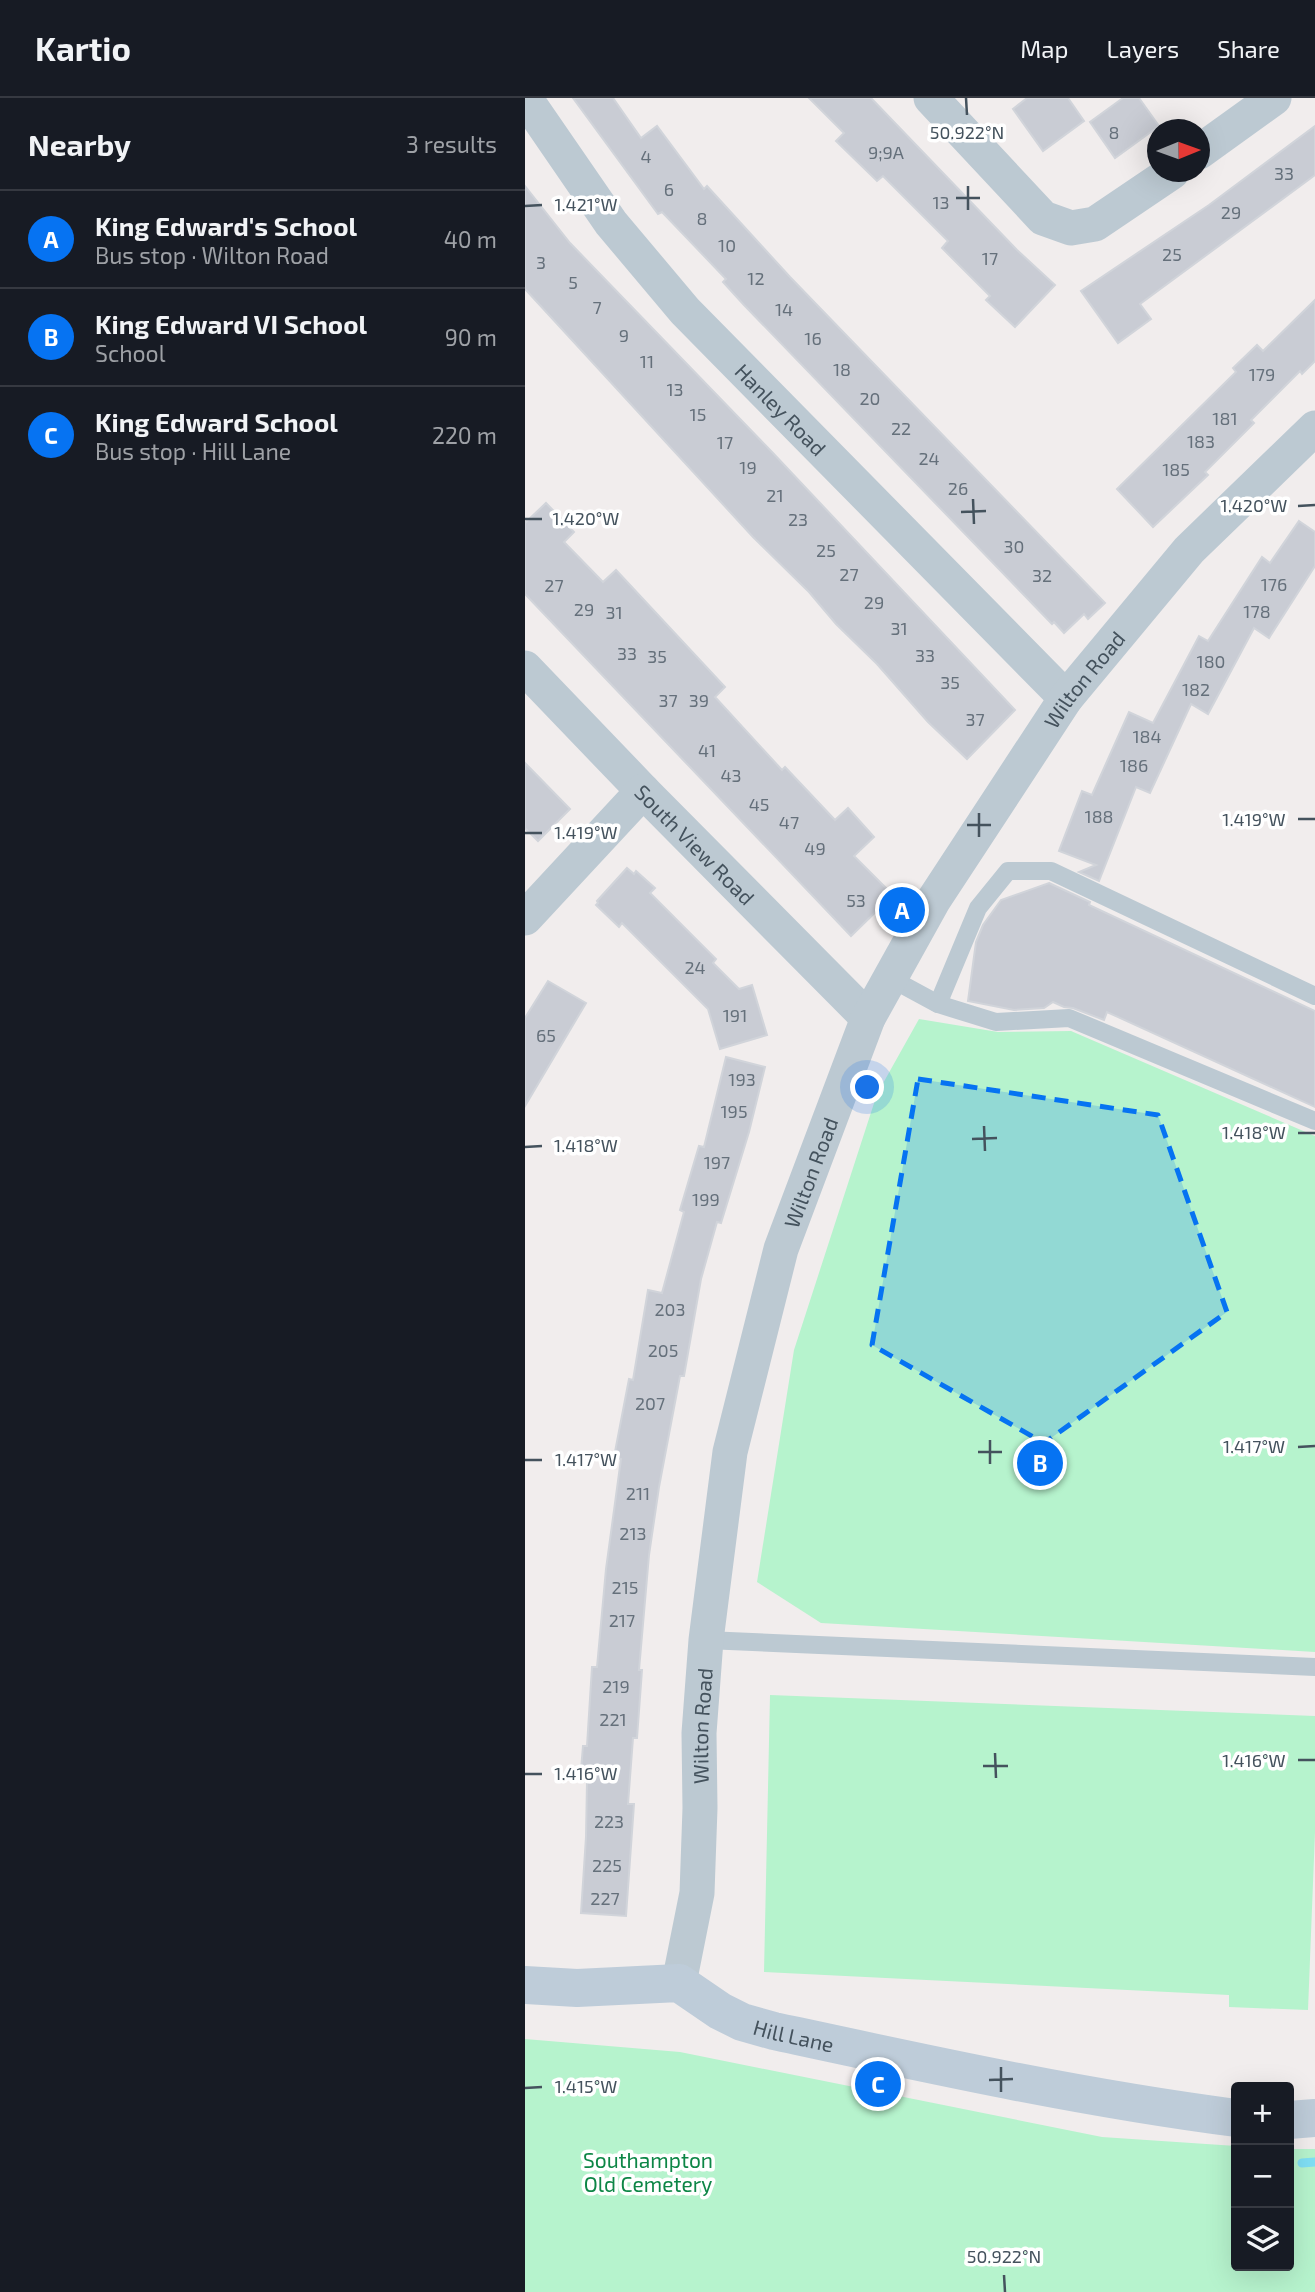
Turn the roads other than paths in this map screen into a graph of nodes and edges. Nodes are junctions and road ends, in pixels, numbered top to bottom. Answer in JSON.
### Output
{"nodes":[{"id":1,"x":525,"y":98,"type":"edge"},
{"id":2,"x":1274,"y":98,"type":"edge"},
{"id":3,"x":936,"y":100,"type":"edge"},
{"id":4,"x":1210,"y":144,"type":"edge"},
{"id":5,"x":1157,"y":182,"type":"edge"},
{"id":6,"x":1309,"y":445,"type":"edge"},
{"id":7,"x":525,"y":668,"type":"edge"},
{"id":8,"x":1066,"y":698,"type":"junction"},
{"id":9,"x":643,"y":791,"type":"junction"},
{"id":10,"x":525,"y":918,"type":"edge"},
{"id":11,"x":890,"y":978,"type":"junction"},
{"id":12,"x":1315,"y":996,"type":"edge"},
{"id":13,"x":938,"y":1004,"type":"junction"},
{"id":14,"x":868,"y":1018,"type":"junction"},
{"id":15,"x":1315,"y":1121,"type":"edge"},
{"id":16,"x":706,"y":1640,"type":"junction"},
{"id":17,"x":1315,"y":1667,"type":"edge"},
{"id":18,"x":679,"y":1983,"type":"junction"},
{"id":19,"x":525,"y":1985,"type":"edge"},
{"id":20,"x":1231,"y":2117,"type":"edge"},
{"id":21,"x":1315,"y":2118,"type":"edge"},
{"id":22,"x":1294,"y":2120,"type":"edge"}],
"edges":[{"from":1,"to":8,"type":"street","name":"Hanley Road"},
{"from":2,"to":4,"type":"street"},
{"from":3,"to":5,"type":"street"},
{"from":6,"to":8,"type":"street","name":"Wilton Road"},
{"from":7,"to":9,"type":"street","name":"South View Road"},
{"from":8,"to":11,"type":"street","name":"Wilton Road"},
{"from":9,"to":10,"type":"street"},
{"from":9,"to":14,"type":"street","name":"South View Road"},
{"from":11,"to":13,"type":"lane"},
{"from":11,"to":14,"type":"street","name":"Wilton Road"},
{"from":12,"to":13,"type":"lane"},
{"from":13,"to":15,"type":"lane"},
{"from":14,"to":16,"type":"street","name":"Wilton Road"},
{"from":16,"to":17,"type":"lane"},
{"from":16,"to":18,"type":"street","name":"Wilton Road"},
{"from":18,"to":19,"type":"street"},
{"from":18,"to":20,"type":"street","name":"Hill Lane"},
{"from":21,"to":22,"type":"street"}]}
